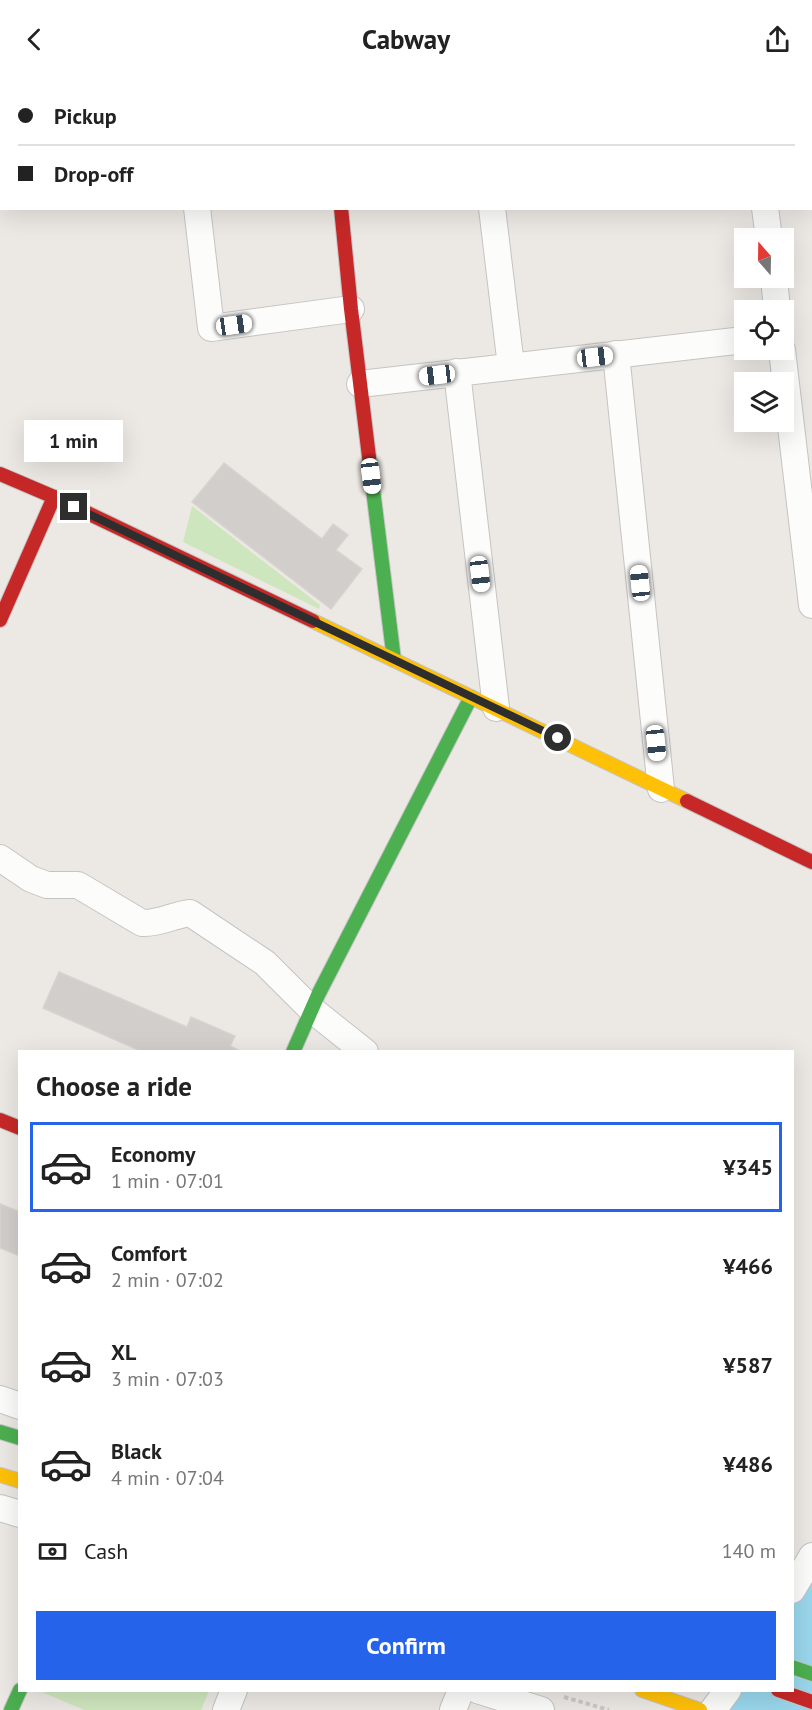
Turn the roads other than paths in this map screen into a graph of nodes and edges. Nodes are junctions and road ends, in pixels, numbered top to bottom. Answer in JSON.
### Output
{"nodes":[{"id":1,"x":197,"y":210,"type":"edge"},
{"id":2,"x":340,"y":210,"type":"edge"},
{"id":3,"x":492,"y":210,"type":"edge"},
{"id":4,"x":765,"y":210,"type":"edge"},
{"id":5,"x":768,"y":228,"type":"edge"},
{"id":6,"x":351,"y":309,"type":"junction"},
{"id":7,"x":734,"y":341,"type":"edge"},
{"id":8,"x":616,"y":354,"type":"junction"},
{"id":9,"x":783,"y":360,"type":"edge"},
{"id":10,"x":511,"y":366,"type":"junction"},
{"id":11,"x":457,"y":372,"type":"junction"},
{"id":12,"x":360,"y":384,"type":"junction"},
{"id":13,"x":0,"y":474,"type":"edge"},
{"id":14,"x":54,"y":497,"type":"junction"},
{"id":15,"x":812,"y":605,"type":"edge"},
{"id":16,"x":0,"y":620,"type":"edge"},
{"id":17,"x":394,"y":660,"type":"junction"},
{"id":18,"x":471,"y":697,"type":"junction"},
{"id":19,"x":496,"y":708,"type":"junction"},
{"id":20,"x":661,"y":789,"type":"junction"},
{"id":21,"x":0,"y":858,"type":"edge"},
{"id":22,"x":812,"y":862,"type":"edge"},
{"id":23,"x":311,"y":1009,"type":"junction"},
{"id":24,"x":294,"y":1050,"type":"edge"},
{"id":25,"x":362,"y":1050,"type":"edge"},
{"id":26,"x":0,"y":1120,"type":"edge"},
{"id":27,"x":18,"y":1127,"type":"edge"},
{"id":28,"x":0,"y":1399,"type":"edge"},
{"id":29,"x":18,"y":1405,"type":"edge"},
{"id":30,"x":0,"y":1432,"type":"edge"},
{"id":31,"x":18,"y":1437,"type":"edge"},
{"id":32,"x":0,"y":1475,"type":"edge"},
{"id":33,"x":18,"y":1480,"type":"edge"},
{"id":34,"x":0,"y":1508,"type":"edge"},
{"id":35,"x":18,"y":1513,"type":"edge"},
{"id":36,"x":812,"y":1556,"type":"edge"},
{"id":37,"x":794,"y":1587,"type":"edge"},
{"id":38,"x":794,"y":1668,"type":"edge"},
{"id":39,"x":812,"y":1674,"type":"edge"},
{"id":40,"x":19,"y":1692,"type":"edge"},
{"id":41,"x":233,"y":1692,"type":"edge"},
{"id":42,"x":460,"y":1692,"type":"edge"},
{"id":43,"x":488,"y":1692,"type":"edge"},
{"id":44,"x":648,"y":1692,"type":"edge"},
{"id":45,"x":726,"y":1692,"type":"edge"},
{"id":46,"x":784,"y":1692,"type":"edge"},
{"id":47,"x":812,"y":1702,"type":"edge"},
{"id":48,"x":550,"y":1703,"type":"edge"},
{"id":49,"x":11,"y":1710,"type":"edge"},
{"id":50,"x":226,"y":1710,"type":"edge"},
{"id":51,"x":453,"y":1710,"type":"edge"},
{"id":52,"x":700,"y":1710,"type":"edge"},
{"id":53,"x":713,"y":1710,"type":"edge"}],
"edges":[{"from":1,"to":6,"type":"street"},
{"from":2,"to":6,"type":"main road"},
{"from":3,"to":10,"type":"street"},
{"from":4,"to":5,"type":"street"},
{"from":6,"to":12,"type":"main road"},
{"from":7,"to":8,"type":"street"},
{"from":8,"to":10,"type":"street"},
{"from":8,"to":20,"type":"street"},
{"from":9,"to":15,"type":"street"},
{"from":10,"to":11,"type":"street"},
{"from":11,"to":12,"type":"street"},
{"from":11,"to":19,"type":"street"},
{"from":12,"to":17,"type":"main road"},
{"from":13,"to":14,"type":"main road"},
{"from":14,"to":16,"type":"main road"},
{"from":14,"to":17,"type":"main road"},
{"from":17,"to":18,"type":"main road"},
{"from":18,"to":19,"type":"main road"},
{"from":18,"to":23,"type":"main road"},
{"from":19,"to":20,"type":"main road"},
{"from":20,"to":22,"type":"main road"},
{"from":21,"to":23,"type":"street"},
{"from":23,"to":24,"type":"main road"},
{"from":23,"to":25,"type":"street"},
{"from":26,"to":27,"type":"main road"},
{"from":28,"to":29,"type":"street"},
{"from":30,"to":31,"type":"main road"},
{"from":32,"to":33,"type":"main road"},
{"from":34,"to":35,"type":"street"},
{"from":36,"to":37,"type":"street"},
{"from":38,"to":39,"type":"main road"},
{"from":40,"to":49,"type":"main road"},
{"from":41,"to":50,"type":"street"},
{"from":42,"to":51,"type":"street"},
{"from":43,"to":48,"type":"street"},
{"from":44,"to":52,"type":"main road"},
{"from":45,"to":53,"type":"street"},
{"from":46,"to":47,"type":"main road"}]}
